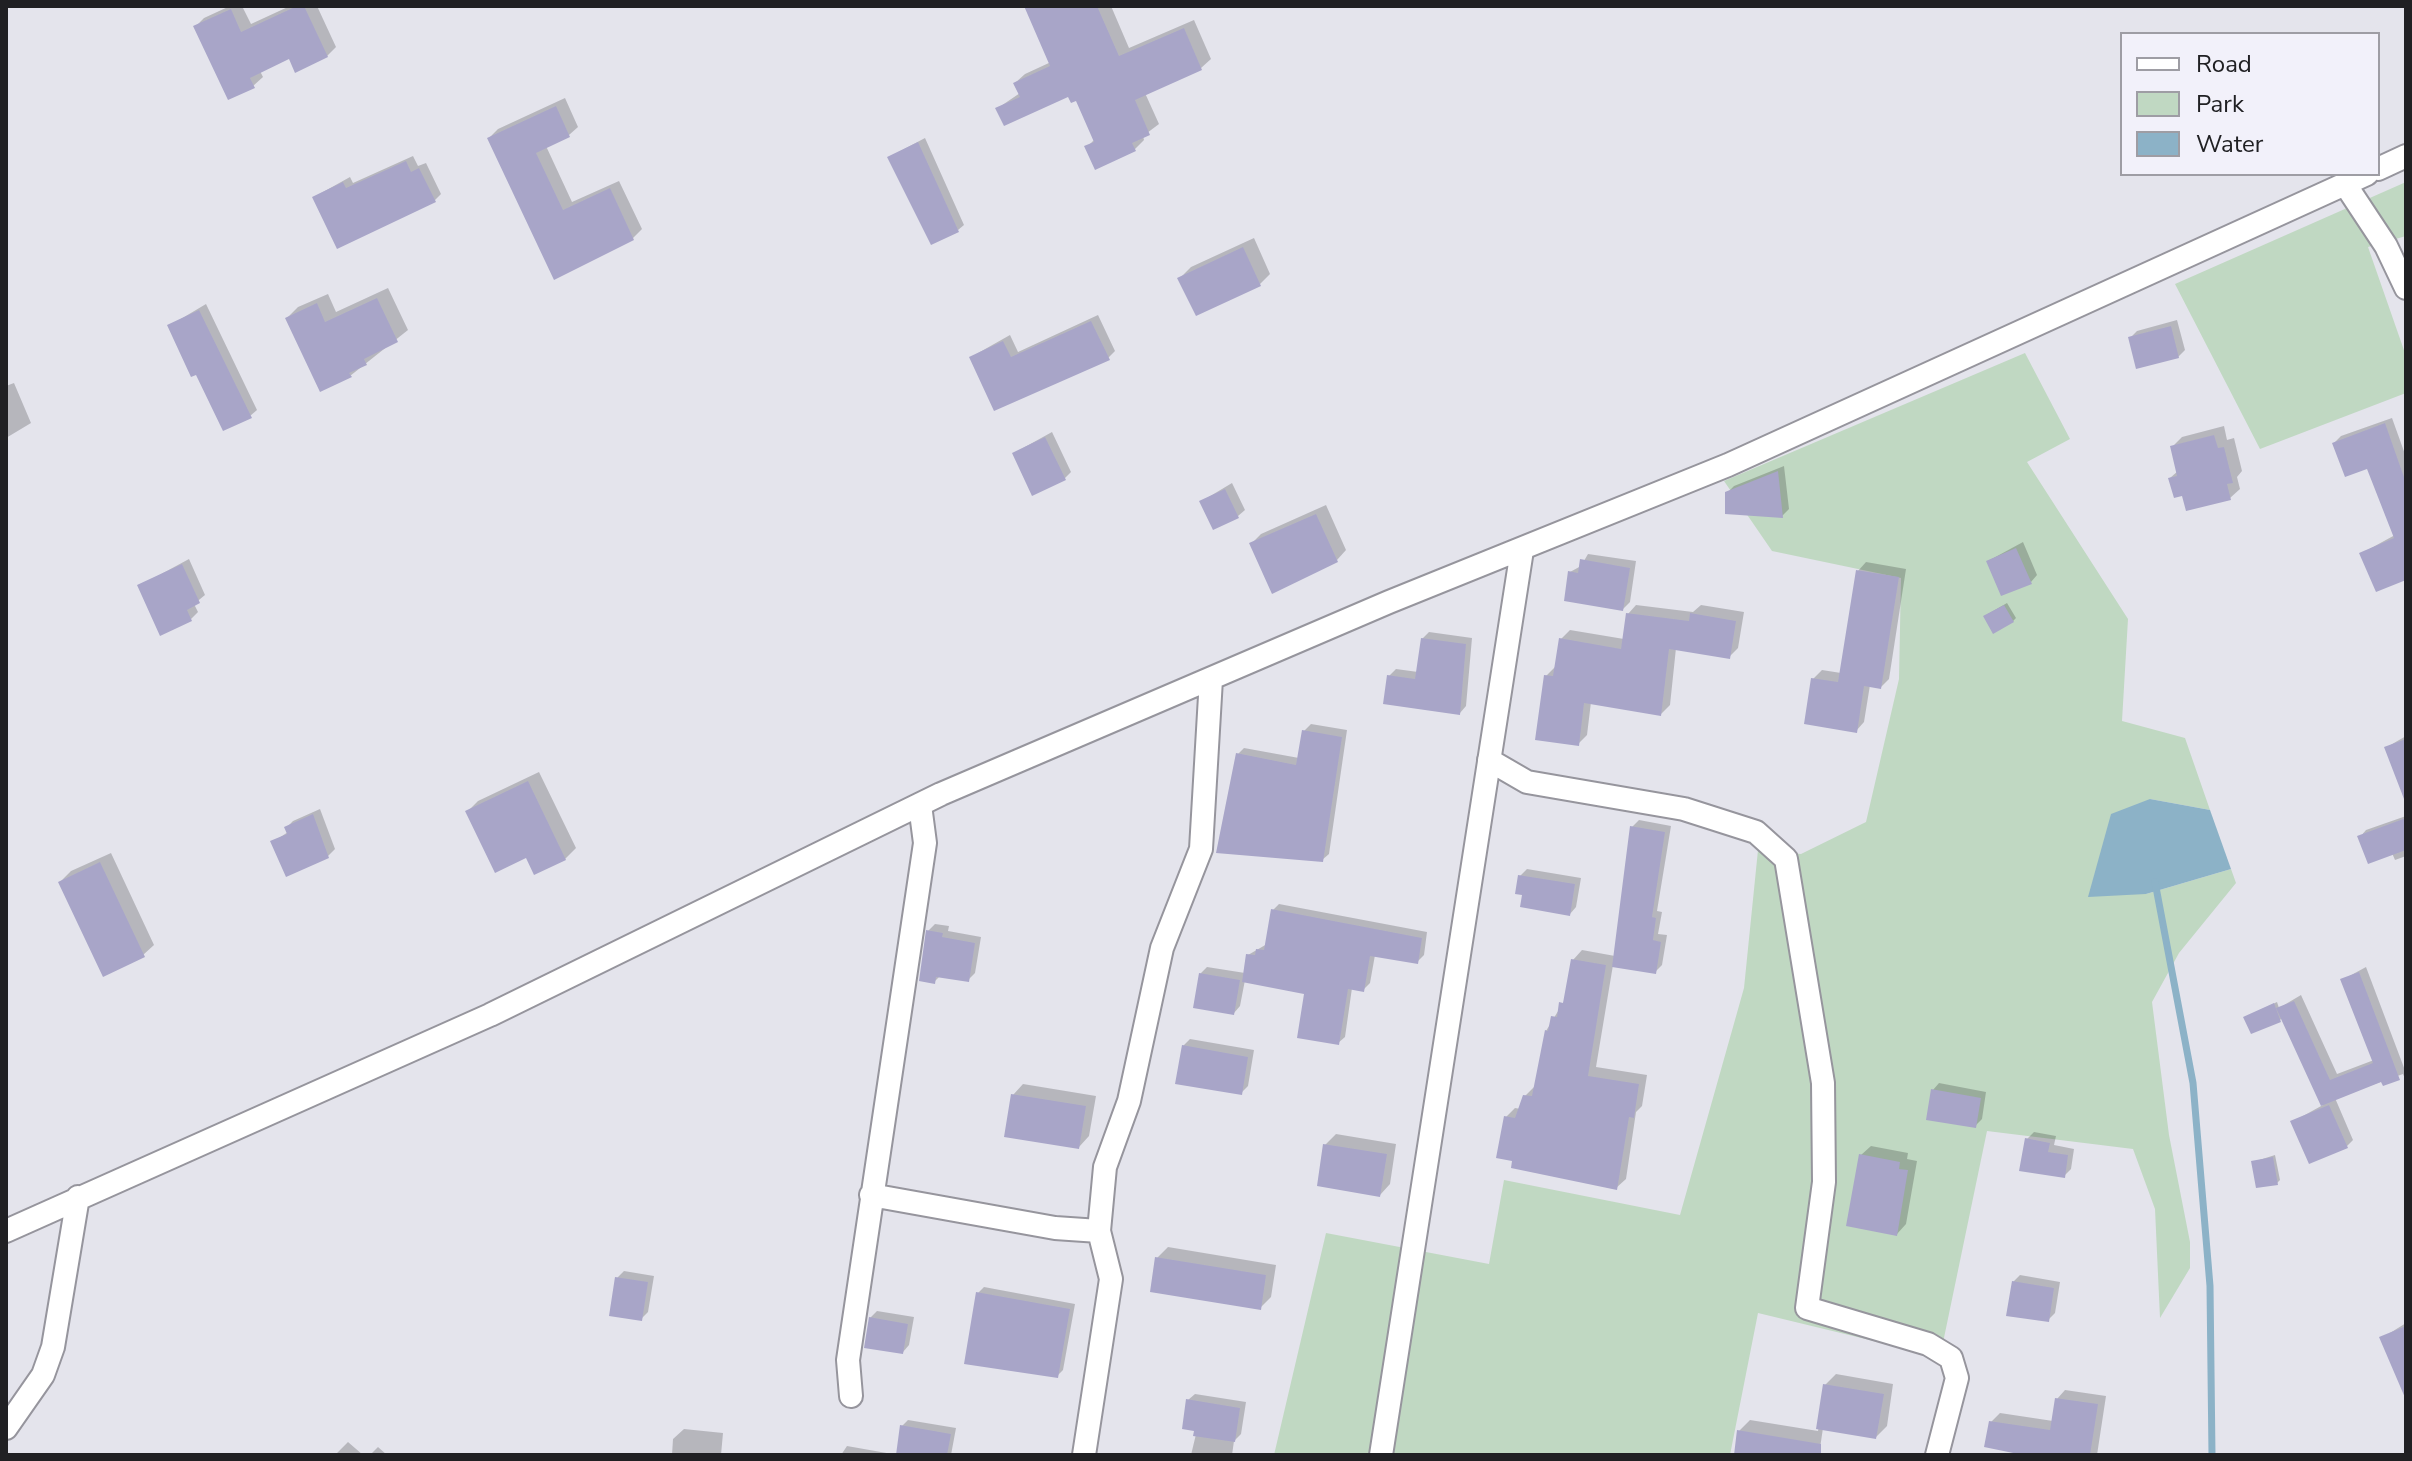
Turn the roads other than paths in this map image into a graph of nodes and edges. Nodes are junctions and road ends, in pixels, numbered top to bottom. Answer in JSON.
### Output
{"nodes":[{"id":1,"x":2406,"y":156,"type":"edge"},
{"id":2,"x":2380,"y":168,"type":"edge"},
{"id":3,"x":2363,"y":176,"type":"edge"},
{"id":4,"x":2345,"y":184,"type":"junction"},
{"id":5,"x":2406,"y":288,"type":"edge"},
{"id":6,"x":1522,"y":550,"type":"junction"},
{"id":7,"x":1211,"y":679,"type":"junction"},
{"id":8,"x":1489,"y":760,"type":"junction"},
{"id":9,"x":920,"y":805,"type":"junction"},
{"id":10,"x":871,"y":1195,"type":"junction"},
{"id":11,"x":78,"y":1197,"type":"junction"},
{"id":12,"x":6,"y":1231,"type":"edge"},
{"id":13,"x":1099,"y":1231,"type":"junction"},
{"id":14,"x":851,"y":1396,"type":"dead end"},
{"id":15,"x":6,"y":1428,"type":"edge"},
{"id":16,"x":1084,"y":1455,"type":"edge"},
{"id":17,"x":1381,"y":1455,"type":"edge"},
{"id":18,"x":1937,"y":1455,"type":"edge"}],
"edges":[{"from":1,"to":2,"type":"street"},
{"from":3,"to":4,"type":"street"},
{"from":4,"to":5,"type":"street"},
{"from":4,"to":6,"type":"street"},
{"from":6,"to":7,"type":"street"},
{"from":6,"to":8,"type":"street"},
{"from":7,"to":9,"type":"street"},
{"from":7,"to":13,"type":"street"},
{"from":8,"to":17,"type":"street"},
{"from":8,"to":18,"type":"street"},
{"from":9,"to":10,"type":"street"},
{"from":9,"to":11,"type":"street"},
{"from":10,"to":13,"type":"street"},
{"from":10,"to":14,"type":"street"},
{"from":11,"to":12,"type":"street"},
{"from":11,"to":15,"type":"street"},
{"from":13,"to":16,"type":"street"}]}
